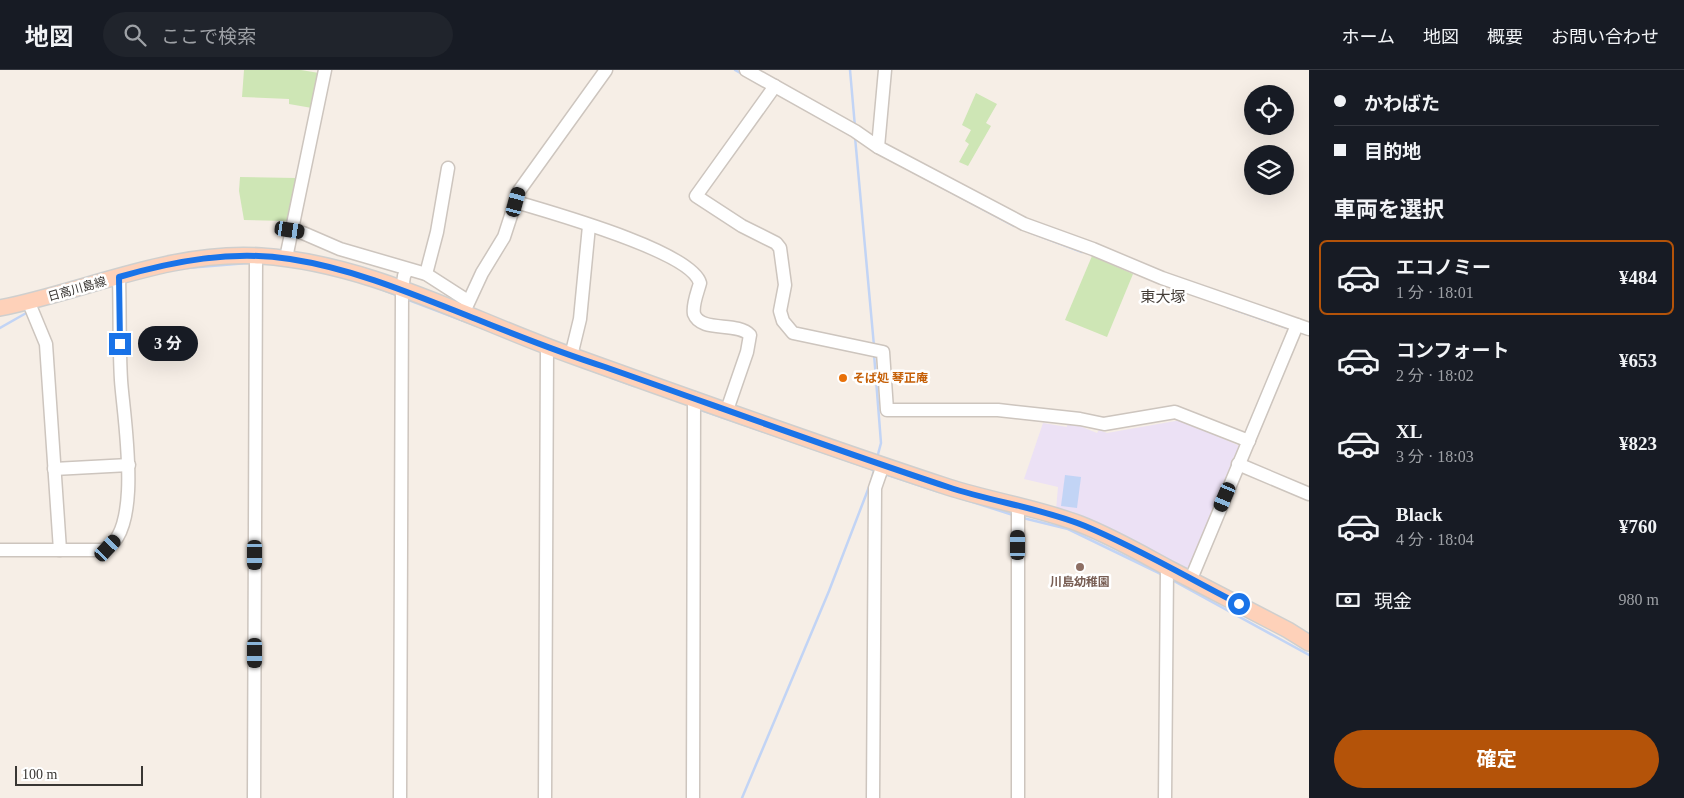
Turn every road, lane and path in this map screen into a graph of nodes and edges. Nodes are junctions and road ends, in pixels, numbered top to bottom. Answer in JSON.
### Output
{"nodes":[{"id":1,"x":325,"y":70,"type":"edge"},
{"id":2,"x":606,"y":70,"type":"edge"},
{"id":3,"x":746,"y":70,"type":"edge"},
{"id":4,"x":885,"y":70,"type":"edge"},
{"id":5,"x":775,"y":86,"type":"junction"},
{"id":6,"x":878,"y":147,"type":"junction"},
{"id":7,"x":448,"y":168,"type":"dead end"},
{"id":8,"x":516,"y":202,"type":"junction"},
{"id":9,"x":589,"y":226,"type":"junction"},
{"id":10,"x":290,"y":230,"type":"junction"},
{"id":11,"x":340,"y":249,"type":"junction"},
{"id":12,"x":256,"y":256,"type":"junction"},
{"id":13,"x":286,"y":258,"type":"junction"},
{"id":14,"x":334,"y":268,"type":"junction"},
{"id":15,"x":407,"y":270,"type":"junction"},
{"id":16,"x":426,"y":274,"type":"junction"},
{"id":17,"x":119,"y":277,"type":"junction"},
{"id":18,"x":402,"y":290,"type":"junction"},
{"id":19,"x":29,"y":302,"type":"junction"},
{"id":20,"x":0,"y":308,"type":"edge"},
{"id":21,"x":466,"y":308,"type":"junction"},
{"id":22,"x":1303,"y":327,"type":"edge"},
{"id":23,"x":547,"y":346,"type":"junction"},
{"id":24,"x":571,"y":356,"type":"junction"},
{"id":25,"x":694,"y":398,"type":"junction"},
{"id":26,"x":727,"y":410,"type":"junction"},
{"id":27,"x":1249,"y":441,"type":"junction"},
{"id":28,"x":1238,"y":464,"type":"junction"},
{"id":29,"x":129,"y":465,"type":"junction"},
{"id":30,"x":883,"y":465,"type":"junction"},
{"id":31,"x":54,"y":469,"type":"junction"},
{"id":32,"x":1309,"y":494,"type":"edge"},
{"id":33,"x":1018,"y":506,"type":"junction"},
{"id":34,"x":0,"y":550,"type":"edge"},
{"id":35,"x":60,"y":550,"type":"junction"},
{"id":36,"x":1167,"y":567,"type":"junction"},
{"id":37,"x":1190,"y":579,"type":"junction"},
{"id":38,"x":1309,"y":644,"type":"edge"},
{"id":39,"x":254,"y":798,"type":"edge"},
{"id":40,"x":400,"y":798,"type":"edge"},
{"id":41,"x":545,"y":798,"type":"edge"},
{"id":42,"x":692,"y":798,"type":"edge"},
{"id":43,"x":873,"y":798,"type":"edge"},
{"id":44,"x":1018,"y":798,"type":"edge"},
{"id":45,"x":1165,"y":798,"type":"edge"}],
"edges":[{"from":1,"to":10,"type":"street"},
{"from":2,"to":8,"type":"street"},
{"from":3,"to":5,"type":"street"},
{"from":4,"to":6,"type":"street"},
{"from":5,"to":6,"type":"street"},
{"from":5,"to":27,"type":"street"},
{"from":6,"to":22,"type":"street"},
{"from":7,"to":16,"type":"street"},
{"from":8,"to":9,"type":"street"},
{"from":8,"to":21,"type":"street"},
{"from":9,"to":24,"type":"street"},
{"from":9,"to":26,"type":"street"},
{"from":10,"to":11,"type":"street"},
{"from":10,"to":13,"type":"street"},
{"from":11,"to":14,"type":"street"},
{"from":11,"to":15,"type":"street"},
{"from":12,"to":13,"type":"main road","name":"日高川島線"},
{"from":12,"to":17,"type":"main road","name":"日高川島線"},
{"from":12,"to":39,"type":"street"},
{"from":13,"to":14,"type":"main road","name":"日高川島線"},
{"from":14,"to":18,"type":"main road","name":"日高川島線"},
{"from":15,"to":16,"type":"street"},
{"from":15,"to":18,"type":"street"},
{"from":16,"to":21,"type":"street"},
{"from":17,"to":19,"type":"main road","name":"日高川島線"},
{"from":17,"to":29,"type":"street"},
{"from":18,"to":21,"type":"main road","name":"日高川島線"},
{"from":18,"to":40,"type":"street"},
{"from":19,"to":20,"type":"main road","name":"日高川島線"},
{"from":19,"to":31,"type":"street"},
{"from":21,"to":23,"type":"main road","name":"日高川島線"},
{"from":22,"to":27,"type":"street"},
{"from":23,"to":24,"type":"main road","name":"日高川島線"},
{"from":23,"to":41,"type":"street"},
{"from":24,"to":25,"type":"main road","name":"日高川島線"},
{"from":25,"to":26,"type":"main road","name":"日高川島線"},
{"from":25,"to":42,"type":"street"},
{"from":26,"to":30,"type":"main road","name":"日高川島線"},
{"from":27,"to":28,"type":"street"},
{"from":28,"to":32,"type":"street"},
{"from":28,"to":37,"type":"street"},
{"from":29,"to":31,"type":"street"},
{"from":29,"to":35,"type":"street"},
{"from":30,"to":33,"type":"main road","name":"日高川島線"},
{"from":30,"to":43,"type":"street"},
{"from":31,"to":35,"type":"street"},
{"from":33,"to":36,"type":"main road","name":"日高川島線"},
{"from":33,"to":44,"type":"street"},
{"from":34,"to":35,"type":"street"},
{"from":36,"to":37,"type":"main road","name":"日高川島線"},
{"from":36,"to":45,"type":"street"},
{"from":37,"to":38,"type":"main road","name":"日高川島線"}]}
